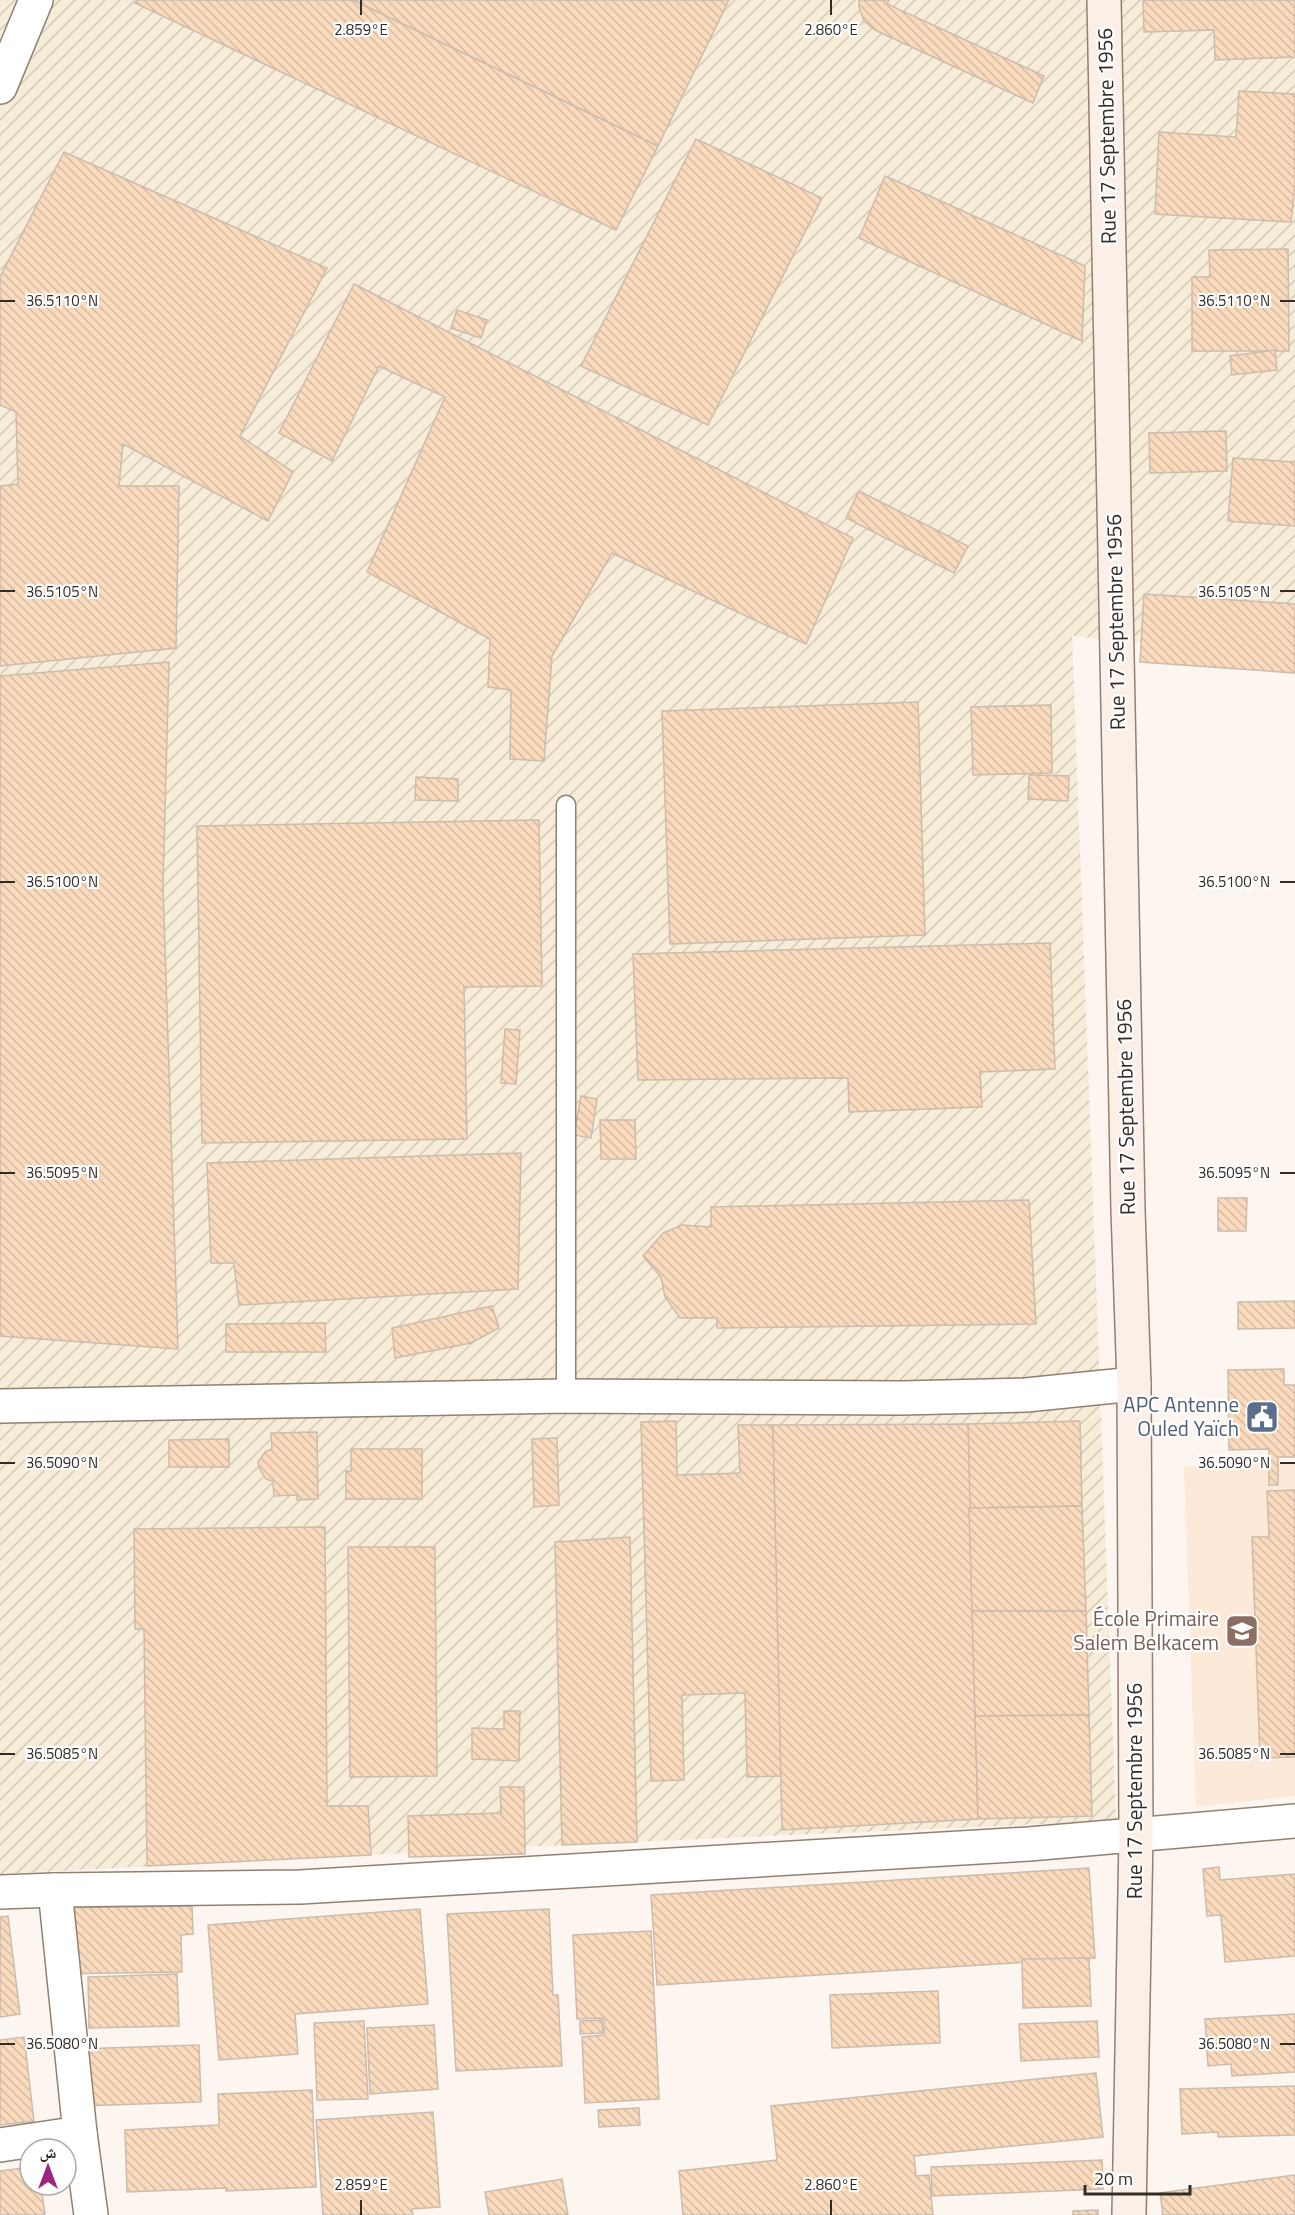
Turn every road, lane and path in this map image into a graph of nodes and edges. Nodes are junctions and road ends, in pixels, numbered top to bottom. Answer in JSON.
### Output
{"nodes":[{"id":1,"x":36,"y":0,"type":"edge"},
{"id":2,"x":1104,"y":0,"type":"edge"},
{"id":3,"x":0,"y":87,"type":"edge"},
{"id":4,"x":566,"y":805,"type":"dead end"},
{"id":5,"x":1134,"y":1384,"type":"junction"},
{"id":6,"x":566,"y":1396,"type":"junction"},
{"id":7,"x":0,"y":1406,"type":"edge"},
{"id":8,"x":1295,"y":1821,"type":"edge"},
{"id":9,"x":1136,"y":1836,"type":"junction"},
{"id":10,"x":55,"y":1890,"type":"junction"},
{"id":11,"x":0,"y":1892,"type":"edge"},
{"id":12,"x":80,"y":2133,"type":"junction"},
{"id":13,"x":0,"y":2145,"type":"edge"},
{"id":14,"x":91,"y":2215,"type":"edge"},
{"id":15,"x":1129,"y":2215,"type":"edge"}],
"edges":[{"from":1,"to":3,"type":"street"},
{"from":2,"to":5,"type":"main road","name":"Rue 17 Septembre 1956"},
{"from":4,"to":6,"type":"lane"},
{"from":5,"to":6,"type":"street"},
{"from":5,"to":9,"type":"main road","name":"Rue 17 Septembre 1956"},
{"from":6,"to":7,"type":"street"},
{"from":8,"to":9,"type":"street"},
{"from":9,"to":10,"type":"street"},
{"from":9,"to":15,"type":"main road","name":"Rue 17 Septembre 1956"},
{"from":10,"to":11,"type":"street"},
{"from":10,"to":12,"type":"street"},
{"from":12,"to":13,"type":"street"},
{"from":12,"to":14,"type":"street"}]}
